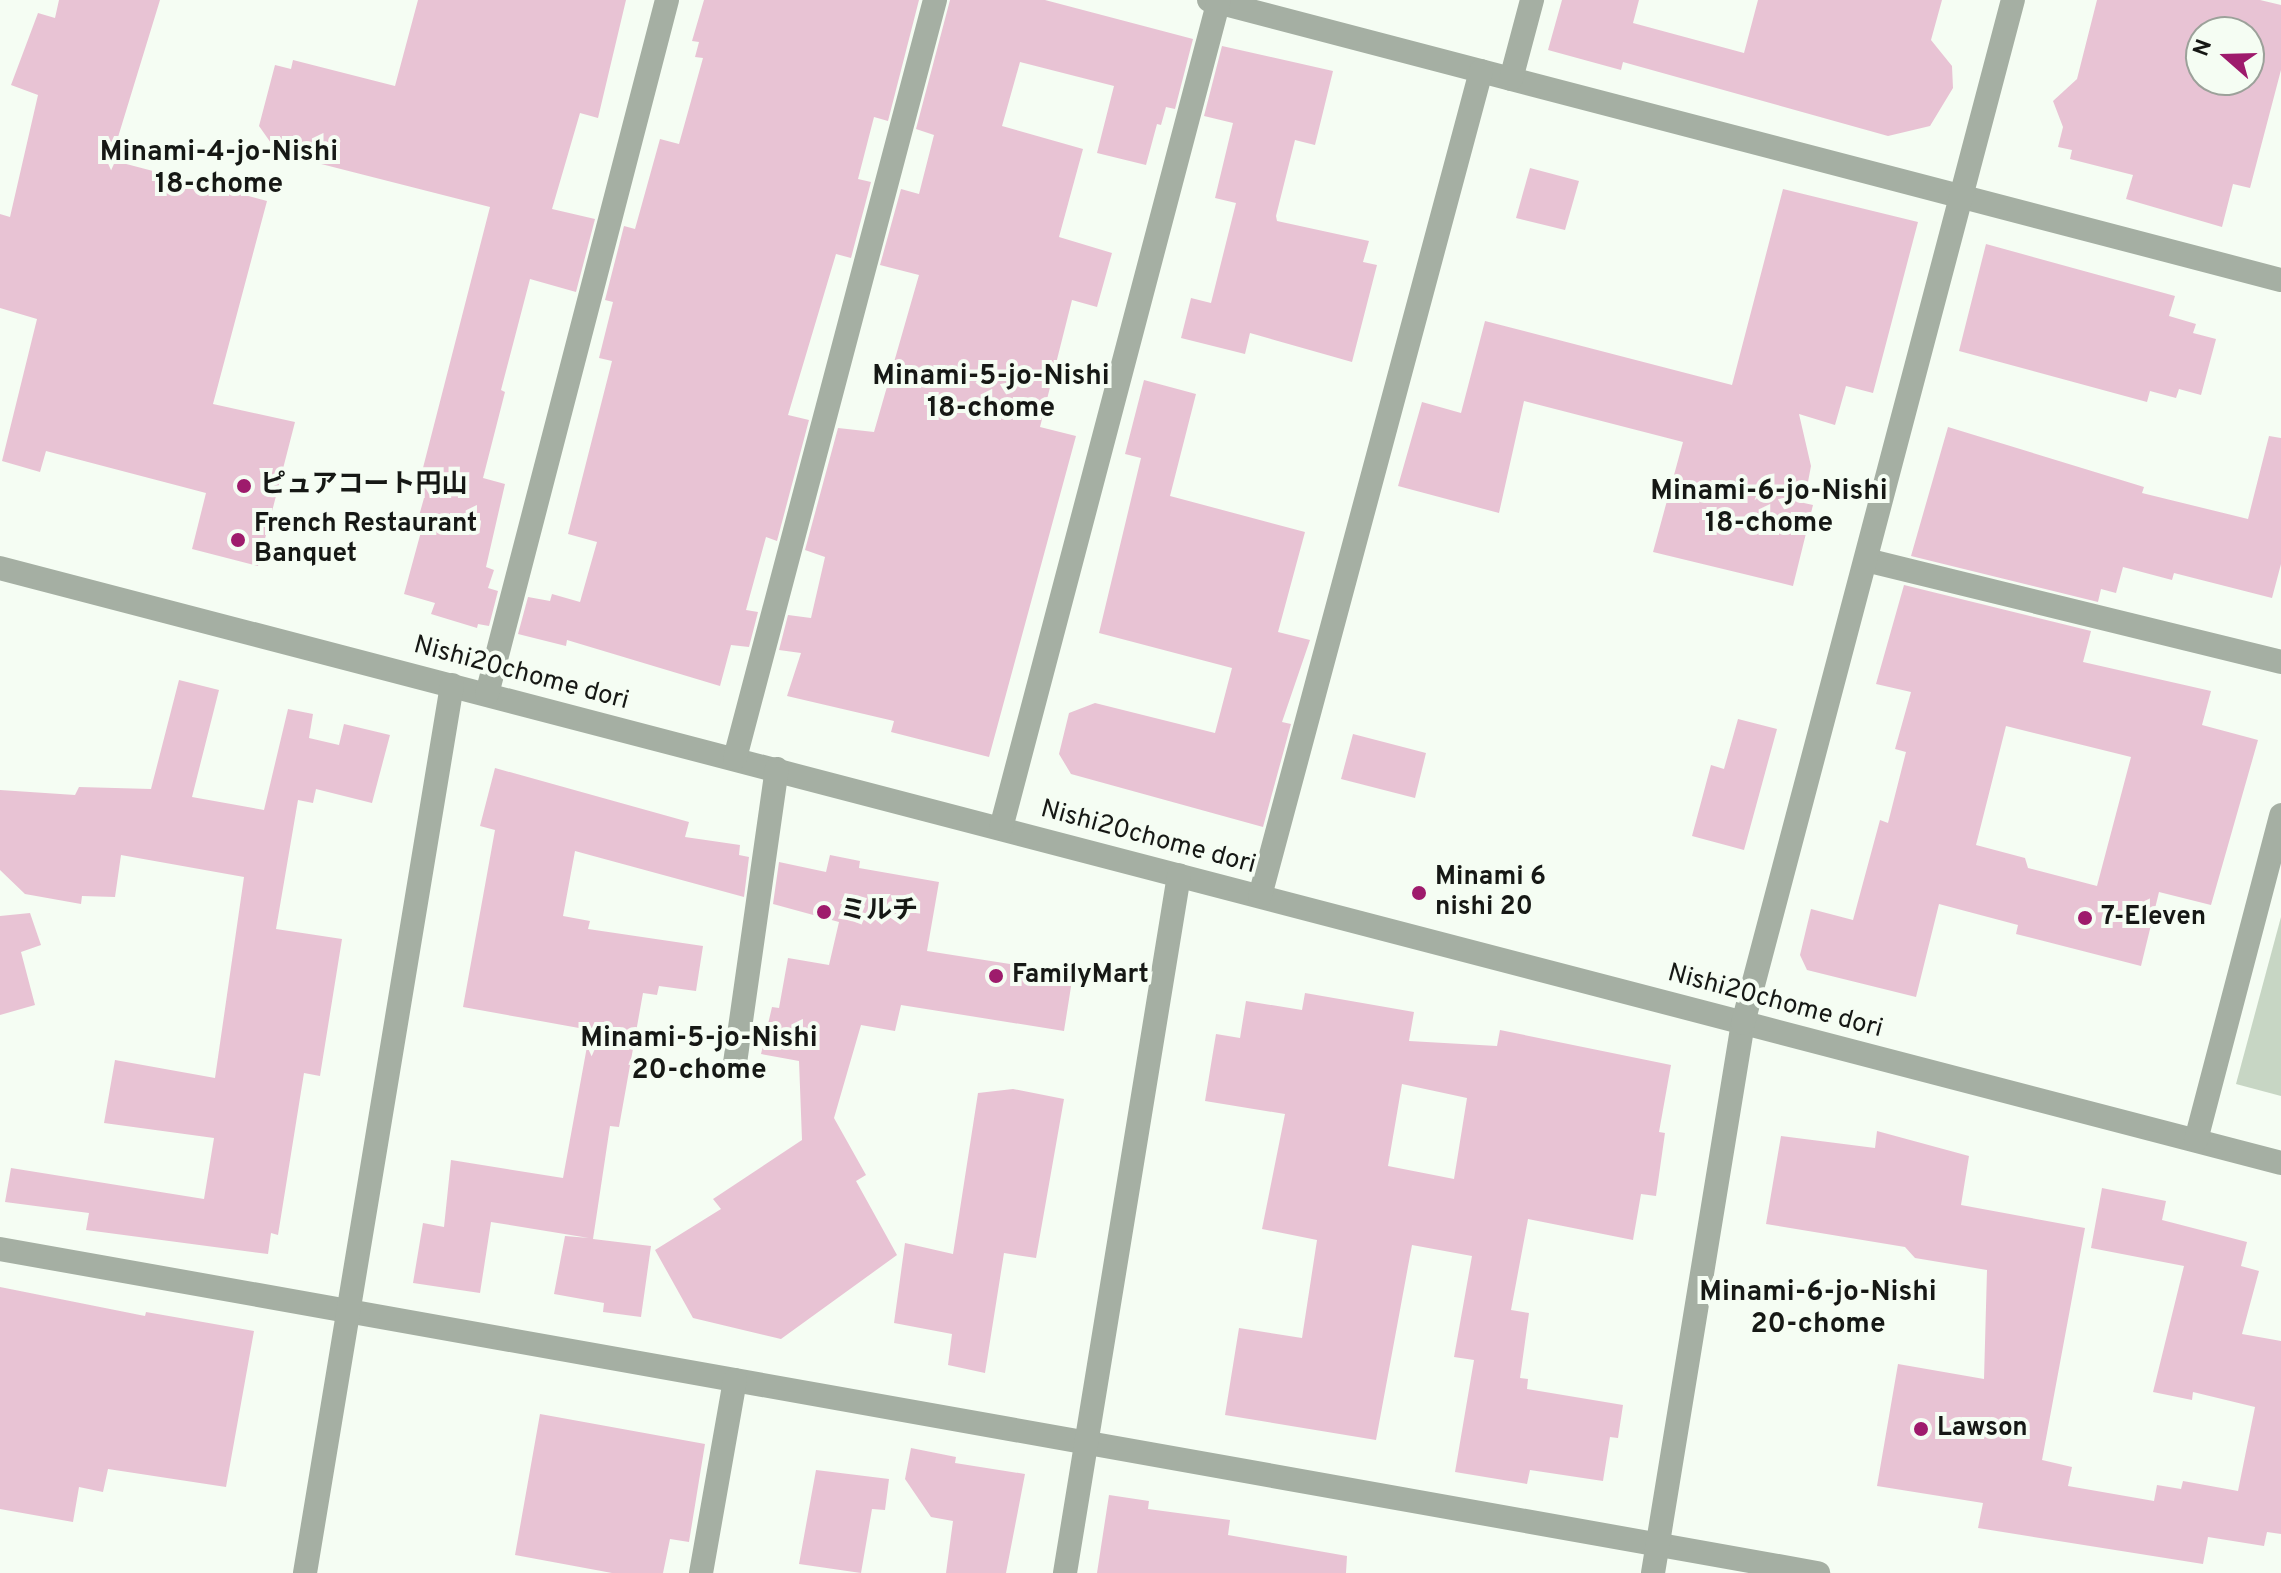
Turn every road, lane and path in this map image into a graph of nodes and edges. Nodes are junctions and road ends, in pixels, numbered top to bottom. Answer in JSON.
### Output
{"nodes":[{"id":1,"x":667,"y":0,"type":"edge"},
{"id":2,"x":935,"y":0,"type":"edge"},
{"id":3,"x":1532,"y":0,"type":"edge"},
{"id":4,"x":2013,"y":0,"type":"edge"},
{"id":5,"x":1215,"y":1,"type":"edge"},
{"id":6,"x":1481,"y":71,"type":"junction"},
{"id":7,"x":1511,"y":79,"type":"junction"},
{"id":8,"x":1962,"y":196,"type":"junction"},
{"id":9,"x":2281,"y":280,"type":"edge"},
{"id":10,"x":1866,"y":560,"type":"junction"},
{"id":11,"x":0,"y":568,"type":"edge"},
{"id":12,"x":2281,"y":662,"type":"edge"},
{"id":13,"x":452,"y":685,"type":"junction"},
{"id":14,"x":487,"y":694,"type":"junction"},
{"id":15,"x":735,"y":758,"type":"junction"},
{"id":16,"x":777,"y":769,"type":"junction"},
{"id":17,"x":2281,"y":815,"type":"edge"},
{"id":18,"x":1001,"y":828,"type":"junction"},
{"id":19,"x":1179,"y":875,"type":"junction"},
{"id":20,"x":1260,"y":896,"type":"junction"},
{"id":21,"x":1743,"y":1023,"type":"junction"},
{"id":22,"x":735,"y":1063,"type":"dead end"},
{"id":23,"x":2196,"y":1140,"type":"junction"},
{"id":24,"x":2281,"y":1163,"type":"edge"},
{"id":25,"x":0,"y":1249,"type":"edge"},
{"id":26,"x":348,"y":1311,"type":"junction"},
{"id":27,"x":735,"y":1380,"type":"junction"},
{"id":28,"x":1086,"y":1442,"type":"junction"},
{"id":29,"x":1658,"y":1544,"type":"junction"},
{"id":30,"x":305,"y":1573,"type":"edge"},
{"id":31,"x":701,"y":1573,"type":"edge"},
{"id":32,"x":1065,"y":1573,"type":"edge"},
{"id":33,"x":1653,"y":1573,"type":"edge"},
{"id":34,"x":1818,"y":1573,"type":"edge"}],
"edges":[{"from":1,"to":14,"type":"street"},
{"from":2,"to":15,"type":"street"},
{"from":3,"to":7,"type":"street"},
{"from":4,"to":8,"type":"street"},
{"from":5,"to":6,"type":"street"},
{"from":5,"to":18,"type":"street"},
{"from":6,"to":7,"type":"street"},
{"from":6,"to":20,"type":"street"},
{"from":7,"to":8,"type":"street"},
{"from":8,"to":9,"type":"street"},
{"from":8,"to":10,"type":"street"},
{"from":10,"to":12,"type":"street"},
{"from":10,"to":21,"type":"street"},
{"from":11,"to":13,"type":"street","name":"Nishi20chome dori"},
{"from":13,"to":14,"type":"street","name":"Nishi20chome dori"},
{"from":13,"to":26,"type":"street"},
{"from":14,"to":15,"type":"street","name":"Nishi20chome dori"},
{"from":15,"to":16,"type":"street","name":"Nishi20chome dori"},
{"from":16,"to":18,"type":"street","name":"Nishi20chome dori"},
{"from":16,"to":22,"type":"street"},
{"from":17,"to":23,"type":"street"},
{"from":18,"to":19,"type":"street","name":"Nishi20chome dori"},
{"from":19,"to":20,"type":"street","name":"Nishi20chome dori"},
{"from":19,"to":28,"type":"street"},
{"from":20,"to":21,"type":"street","name":"Nishi20chome dori"},
{"from":21,"to":23,"type":"street","name":"Nishi20chome dori"},
{"from":21,"to":29,"type":"street"},
{"from":23,"to":24,"type":"street","name":"Nishi20chome dori"},
{"from":25,"to":26,"type":"street"},
{"from":26,"to":27,"type":"street"},
{"from":26,"to":30,"type":"street"},
{"from":27,"to":28,"type":"street"},
{"from":27,"to":31,"type":"street"},
{"from":28,"to":29,"type":"street"},
{"from":28,"to":32,"type":"street"},
{"from":29,"to":33,"type":"street"},
{"from":29,"to":34,"type":"street"}]}
